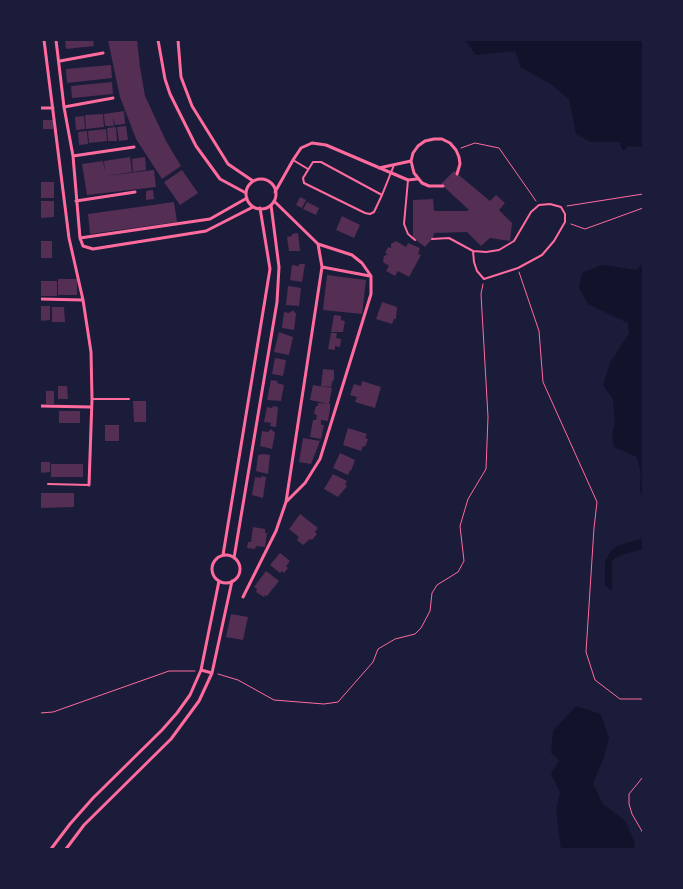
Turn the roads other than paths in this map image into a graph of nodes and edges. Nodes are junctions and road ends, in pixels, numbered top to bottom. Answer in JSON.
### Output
{"nodes":[{"id":1,"x":44,"y":40,"type":"edge"},
{"id":2,"x":56,"y":40,"type":"edge"},
{"id":3,"x":158,"y":40,"type":"edge"},
{"id":4,"x":178,"y":40,"type":"edge"},
{"id":5,"x":104,"y":53,"type":"dead end"},
{"id":6,"x":60,"y":61,"type":"junction"},
{"id":7,"x":40,"y":63,"type":"edge"},
{"id":8,"x":47,"y":63,"type":"junction"},
{"id":9,"x":114,"y":98,"type":"dead end"},
{"id":10,"x":64,"y":107,"type":"junction"},
{"id":11,"x":40,"y":108,"type":"edge"},
{"id":12,"x":53,"y":108,"type":"junction"},
{"id":13,"x":134,"y":147,"type":"dead end"},
{"id":14,"x":73,"y":156,"type":"junction"},
{"id":15,"x":293,"y":160,"type":"junction"},
{"id":16,"x":411,"y":161,"type":"junction"},
{"id":17,"x":394,"y":164,"type":"junction"},
{"id":18,"x":378,"y":168,"type":"junction"},
{"id":19,"x":308,"y":169,"type":"junction"},
{"id":20,"x":390,"y":174,"type":"junction"},
{"id":21,"x":457,"y":174,"type":"dead end"},
{"id":22,"x":417,"y":178,"type":"junction"},
{"id":23,"x":408,"y":180,"type":"junction"},
{"id":24,"x":253,"y":181,"type":"junction"},
{"id":25,"x":443,"y":186,"type":"dead end"},
{"id":26,"x":135,"y":192,"type":"dead end"},
{"id":27,"x":276,"y":192,"type":"junction"},
{"id":28,"x":246,"y":194,"type":"junction"},
{"id":29,"x":382,"y":195,"type":"junction"},
{"id":30,"x":247,"y":198,"type":"junction"},
{"id":31,"x":76,"y":201,"type":"junction"},
{"id":32,"x":274,"y":201,"type":"junction"},
{"id":33,"x":271,"y":205,"type":"junction"},
{"id":34,"x":253,"y":207,"type":"junction"},
{"id":35,"x":260,"y":208,"type":"junction"},
{"id":36,"x":80,"y":238,"type":"junction"},
{"id":37,"x":432,"y":239,"type":"dead end"},
{"id":38,"x":415,"y":240,"type":"dead end"},
{"id":39,"x":318,"y":244,"type":"junction"},
{"id":40,"x":474,"y":251,"type":"junction"},
{"id":41,"x":322,"y":267,"type":"junction"},
{"id":42,"x":370,"y":276,"type":"junction"},
{"id":43,"x":40,"y":299,"type":"edge"},
{"id":44,"x":83,"y":300,"type":"junction"},
{"id":45,"x":92,"y":399,"type":"junction"},
{"id":46,"x":129,"y":399,"type":"dead end"},
{"id":47,"x":40,"y":406,"type":"edge"},
{"id":48,"x":91,"y":408,"type":"junction"},
{"id":49,"x":48,"y":484,"type":"dead end"},
{"id":50,"x":89,"y":485,"type":"joint"},
{"id":51,"x":286,"y":502,"type":"junction"},
{"id":52,"x":223,"y":555,"type":"junction"},
{"id":53,"x":234,"y":558,"type":"junction"},
{"id":54,"x":219,"y":581,"type":"junction"},
{"id":55,"x":232,"y":581,"type":"junction"},
{"id":56,"x":243,"y":597,"type":"dead end"},
{"id":57,"x":200,"y":670,"type":"junction"},
{"id":58,"x":212,"y":673,"type":"junction"},
{"id":59,"x":51,"y":849,"type":"edge"},
{"id":60,"x":66,"y":849,"type":"edge"}],
"edges":[{"from":1,"to":8,"type":"street"},
{"from":2,"to":6,"type":"street"},
{"from":3,"to":28,"type":"street"},
{"from":4,"to":24,"type":"street"},
{"from":5,"to":6,"type":"street"},
{"from":6,"to":10,"type":"street"},
{"from":7,"to":8,"type":"street"},
{"from":8,"to":12,"type":"street"},
{"from":9,"to":10,"type":"street"},
{"from":10,"to":14,"type":"street"},
{"from":11,"to":12,"type":"street"},
{"from":12,"to":44,"type":"street"},
{"from":13,"to":14,"type":"street"},
{"from":14,"to":31,"type":"street"},
{"from":15,"to":18,"type":"street"},
{"from":15,"to":19,"type":"lane"},
{"from":15,"to":27,"type":"street"},
{"from":16,"to":17,"type":"street"},
{"from":16,"to":21,"type":"street"},
{"from":16,"to":22,"type":"street"},
{"from":17,"to":18,"type":"street"},
{"from":17,"to":20,"type":"lane"},
{"from":18,"to":20,"type":"street"},
{"from":19,"to":29,"type":"lane"},
{"from":19,"to":29,"type":"lane"},
{"from":20,"to":23,"type":"street"},
{"from":20,"to":29,"type":"lane"},
{"from":22,"to":23,"type":"street"},
{"from":22,"to":25,"type":"street"},
{"from":23,"to":38,"type":"lane"},
{"from":24,"to":27,"type":"street"},
{"from":24,"to":28,"type":"street"},
{"from":26,"to":31,"type":"street"},
{"from":27,"to":32,"type":"street"},
{"from":28,"to":30,"type":"street"},
{"from":30,"to":34,"type":"street"},
{"from":30,"to":36,"type":"street"},
{"from":31,"to":36,"type":"street"},
{"from":32,"to":33,"type":"street"},
{"from":32,"to":39,"type":"street"},
{"from":33,"to":35,"type":"street"},
{"from":33,"to":53,"type":"street"},
{"from":34,"to":35,"type":"street"},
{"from":34,"to":36,"type":"street"},
{"from":35,"to":52,"type":"street"},
{"from":37,"to":40,"type":"lane"},
{"from":39,"to":41,"type":"street"},
{"from":39,"to":42,"type":"street"},
{"from":40,"to":40,"type":"lane"},
{"from":41,"to":42,"type":"street"},
{"from":41,"to":51,"type":"street"},
{"from":42,"to":51,"type":"street"},
{"from":43,"to":44,"type":"street"},
{"from":44,"to":45,"type":"street"},
{"from":45,"to":46,"type":"lane"},
{"from":45,"to":48,"type":"street"},
{"from":47,"to":48,"type":"street"},
{"from":48,"to":50,"type":"street"},
{"from":49,"to":50,"type":"lane"},
{"from":51,"to":56,"type":"street"},
{"from":52,"to":53,"type":"street"},
{"from":52,"to":54,"type":"street"},
{"from":53,"to":55,"type":"street"},
{"from":54,"to":55,"type":"street"},
{"from":54,"to":57,"type":"street"},
{"from":55,"to":58,"type":"street"},
{"from":57,"to":58,"type":"street"},
{"from":57,"to":59,"type":"street"},
{"from":58,"to":60,"type":"street"}]}
